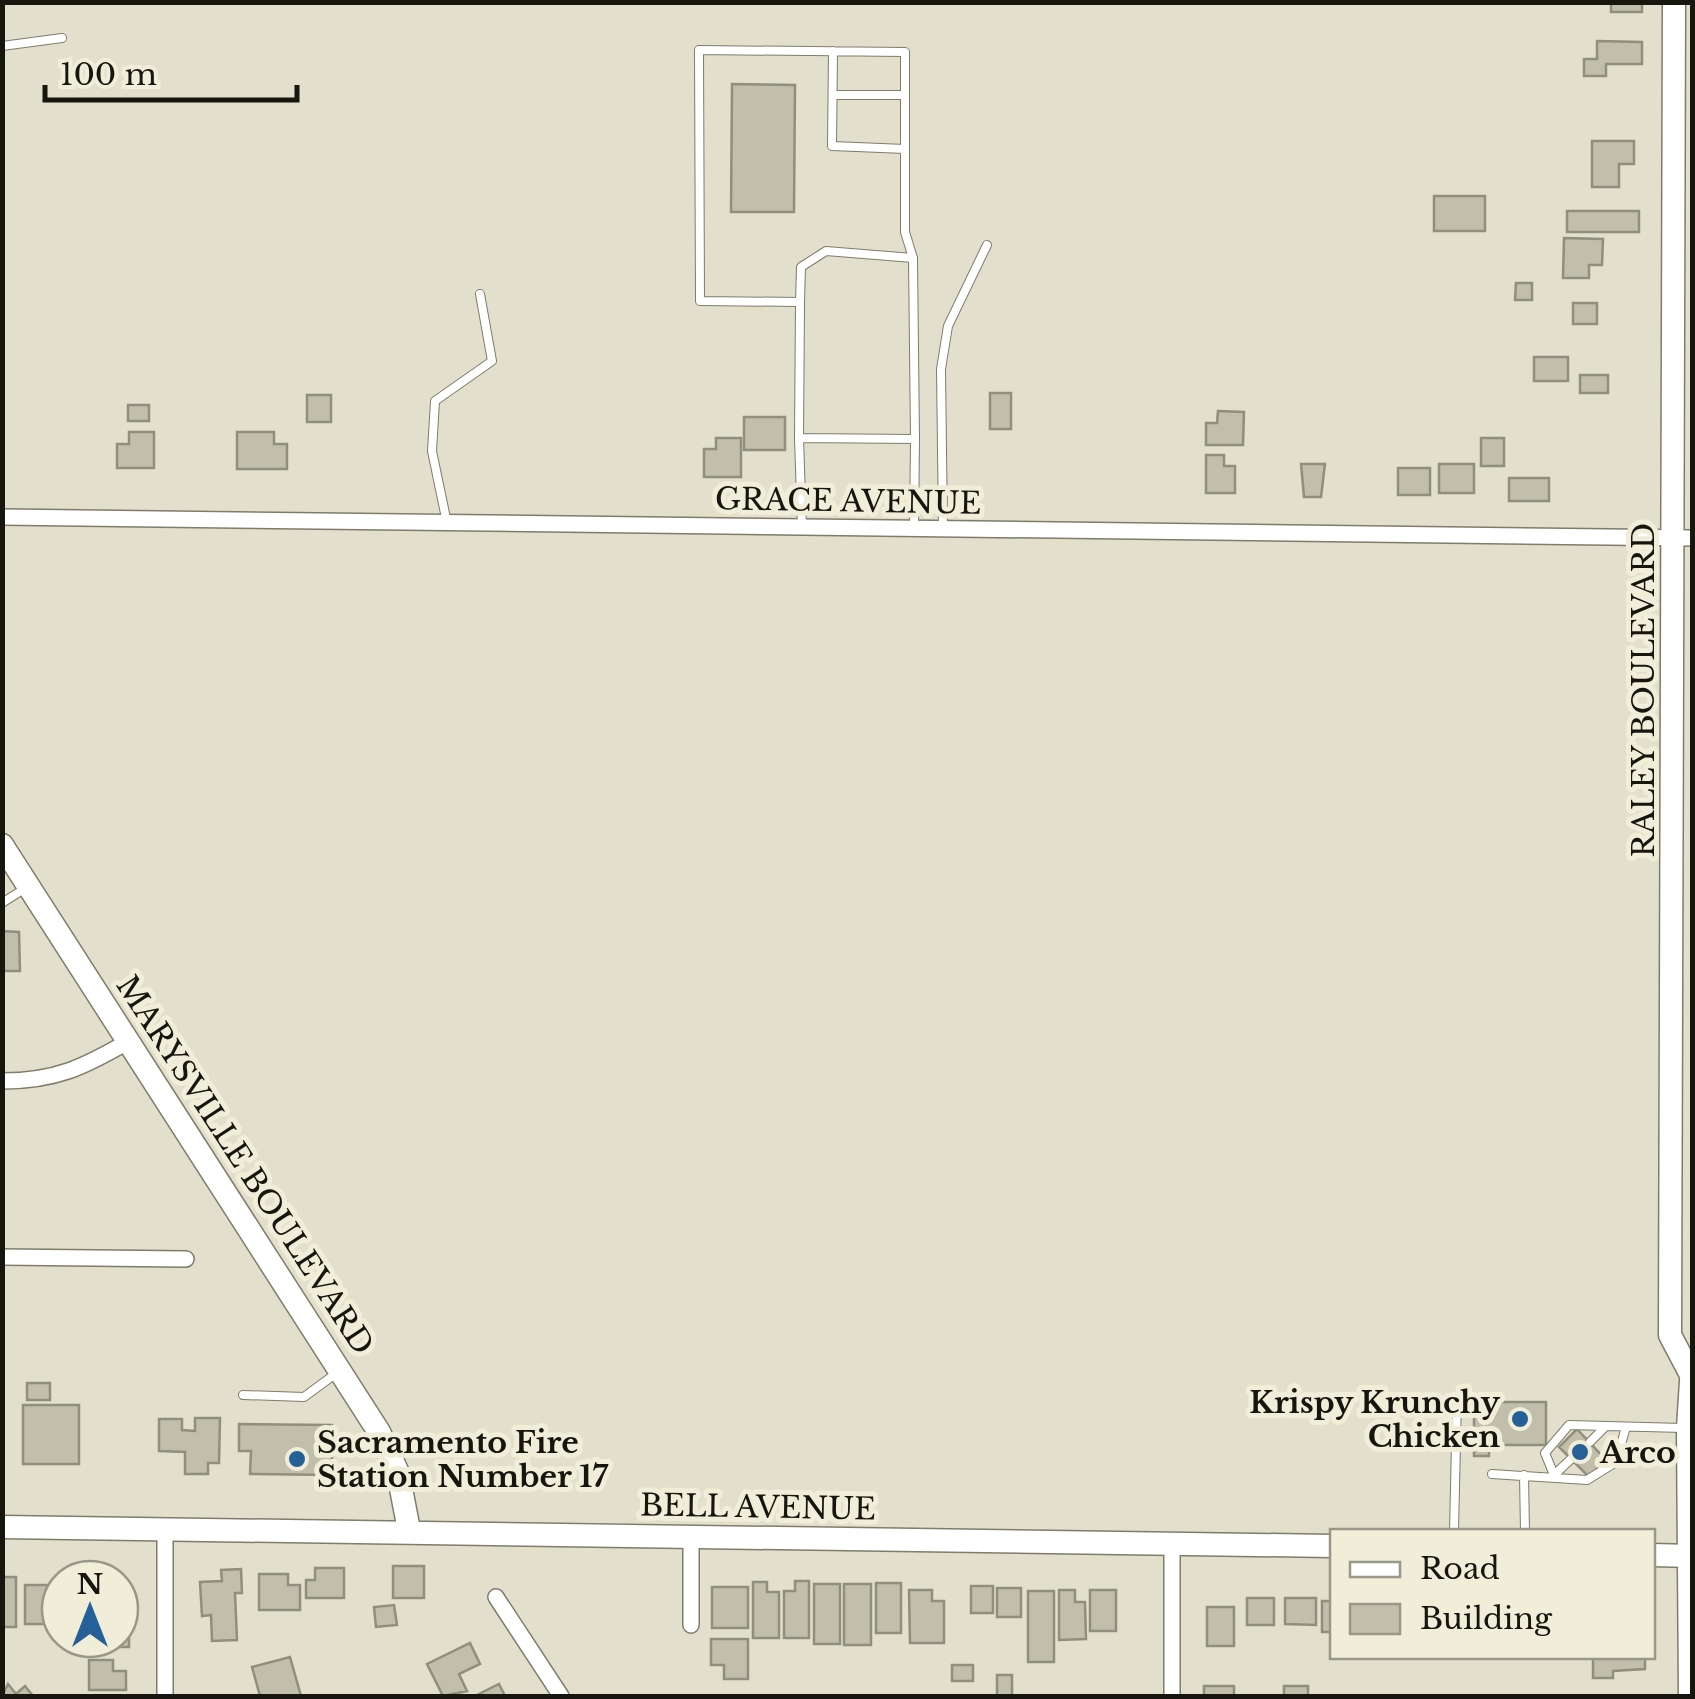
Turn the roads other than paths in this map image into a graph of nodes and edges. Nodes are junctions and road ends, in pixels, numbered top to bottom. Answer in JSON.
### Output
{"nodes":[{"id":1,"x":1674,"y":2,"type":"edge"},
{"id":2,"x":62,"y":38,"type":"dead end"},
{"id":3,"x":2,"y":46,"type":"edge"},
{"id":4,"x":833,"y":51,"type":"junction"},
{"id":5,"x":833,"y":95,"type":"junction"},
{"id":6,"x":905,"y":95,"type":"junction"},
{"id":7,"x":905,"y":149,"type":"junction"},
{"id":8,"x":987,"y":245,"type":"dead end"},
{"id":9,"x":913,"y":258,"type":"junction"},
{"id":10,"x":480,"y":294,"type":"dead end"},
{"id":11,"x":800,"y":302,"type":"junction"},
{"id":12,"x":799,"y":438,"type":"junction"},
{"id":13,"x":915,"y":439,"type":"junction"},
{"id":14,"x":2,"y":517,"type":"edge"},
{"id":15,"x":447,"y":523,"type":"junction"},
{"id":16,"x":802,"y":528,"type":"junction"},
{"id":17,"x":914,"y":530,"type":"junction"},
{"id":18,"x":943,"y":530,"type":"junction"},
{"id":19,"x":1683,"y":538,"type":"edge"},
{"id":20,"x":2,"y":845,"type":"edge"},
{"id":21,"x":29,"y":886,"type":"junction"},
{"id":22,"x":2,"y":903,"type":"edge"},
{"id":23,"x":129,"y":1041,"type":"junction"},
{"id":24,"x":2,"y":1081,"type":"edge"},
{"id":25,"x":2,"y":1257,"type":"edge"},
{"id":26,"x":186,"y":1259,"type":"dead end"},
{"id":27,"x":342,"y":1370,"type":"junction"},
{"id":28,"x":1691,"y":1379,"type":"edge"},
{"id":29,"x":243,"y":1395,"type":"dead end"},
{"id":30,"x":1457,"y":1398,"type":"dead end"},
{"id":31,"x":1605,"y":1426,"type":"junction"},
{"id":32,"x":1626,"y":1428,"type":"junction"},
{"id":33,"x":1688,"y":1428,"type":"junction"},
{"id":34,"x":1590,"y":1442,"type":"dead end"},
{"id":35,"x":1690,"y":1454,"type":"edge"},
{"id":36,"x":1571,"y":1459,"type":"dead end"},
{"id":37,"x":1492,"y":1474,"type":"dead end"},
{"id":38,"x":1554,"y":1474,"type":"junction"},
{"id":39,"x":1524,"y":1475,"type":"junction"},
{"id":40,"x":2,"y":1527,"type":"edge"},
{"id":41,"x":1454,"y":1529,"type":"edge"},
{"id":42,"x":1525,"y":1529,"type":"edge"},
{"id":43,"x":166,"y":1530,"type":"junction"},
{"id":44,"x":409,"y":1530,"type":"junction"},
{"id":45,"x":691,"y":1536,"type":"junction"},
{"id":46,"x":1172,"y":1544,"type":"junction"},
{"id":47,"x":1330,"y":1546,"type":"edge"},
{"id":48,"x":1655,"y":1555,"type":"edge"},
{"id":49,"x":1691,"y":1556,"type":"edge"},
{"id":50,"x":496,"y":1597,"type":"dead end"},
{"id":51,"x":692,"y":1625,"type":"dead end"},
{"id":52,"x":165,"y":1696,"type":"edge"},
{"id":53,"x":561,"y":1696,"type":"edge"},
{"id":54,"x":1172,"y":1696,"type":"edge"},
{"id":55,"x":1690,"y":1696,"type":"edge"}],
"edges":[{"from":1,"to":19,"type":"main road","name":"RALEY BOULEVARD"},
{"from":2,"to":3,"type":"lane"},
{"from":4,"to":5,"type":"lane"},
{"from":4,"to":6,"type":"lane"},
{"from":4,"to":11,"type":"lane"},
{"from":5,"to":6,"type":"lane"},
{"from":5,"to":7,"type":"lane"},
{"from":6,"to":7,"type":"lane"},
{"from":7,"to":9,"type":"lane"},
{"from":8,"to":18,"type":"lane"},
{"from":9,"to":11,"type":"lane"},
{"from":9,"to":13,"type":"lane"},
{"from":10,"to":15,"type":"lane"},
{"from":11,"to":12,"type":"lane"},
{"from":12,"to":13,"type":"lane"},
{"from":12,"to":16,"type":"lane"},
{"from":13,"to":17,"type":"lane"},
{"from":14,"to":15,"type":"street","name":"GRACE AVENUE"},
{"from":15,"to":16,"type":"street","name":"GRACE AVENUE"},
{"from":16,"to":17,"type":"street","name":"GRACE AVENUE"},
{"from":17,"to":18,"type":"street","name":"GRACE AVENUE"},
{"from":18,"to":19,"type":"street","name":"GRACE AVENUE"},
{"from":19,"to":28,"type":"main road","name":"RALEY BOULEVARD"},
{"from":20,"to":21,"type":"main road","name":"MARYSVILLE BOULEVARD"},
{"from":21,"to":22,"type":"lane"},
{"from":21,"to":23,"type":"main road","name":"MARYSVILLE BOULEVARD"},
{"from":23,"to":24,"type":"street"},
{"from":23,"to":27,"type":"main road","name":"MARYSVILLE BOULEVARD"},
{"from":25,"to":26,"type":"street"},
{"from":27,"to":29,"type":"lane"},
{"from":27,"to":44,"type":"main road","name":"MARYSVILLE BOULEVARD"},
{"from":28,"to":33,"type":"main road","name":"RALEY BOULEVARD"},
{"from":30,"to":41,"type":"lane"},
{"from":31,"to":32,"type":"lane"},
{"from":31,"to":34,"type":"lane"},
{"from":31,"to":38,"type":"lane"},
{"from":32,"to":33,"type":"lane"},
{"from":32,"to":38,"type":"lane"},
{"from":33,"to":35,"type":"main road","name":"RALEY BOULEVARD"},
{"from":35,"to":49,"type":"main road","name":"RALEY BOULEVARD"},
{"from":36,"to":38,"type":"lane"},
{"from":37,"to":39,"type":"lane"},
{"from":38,"to":39,"type":"lane"},
{"from":39,"to":42,"type":"lane"},
{"from":40,"to":43,"type":"main road","name":"BELL AVENUE"},
{"from":43,"to":44,"type":"main road","name":"BELL AVENUE"},
{"from":43,"to":52,"type":"street"},
{"from":44,"to":45,"type":"main road","name":"BELL AVENUE"},
{"from":45,"to":46,"type":"main road","name":"BELL AVENUE"},
{"from":45,"to":51,"type":"street"},
{"from":46,"to":47,"type":"main road","name":"BELL AVENUE"},
{"from":46,"to":54,"type":"street"},
{"from":48,"to":49,"type":"main road"},
{"from":49,"to":55,"type":"main road","name":"RALEY BOULEVARD"},
{"from":50,"to":53,"type":"street"}]}
